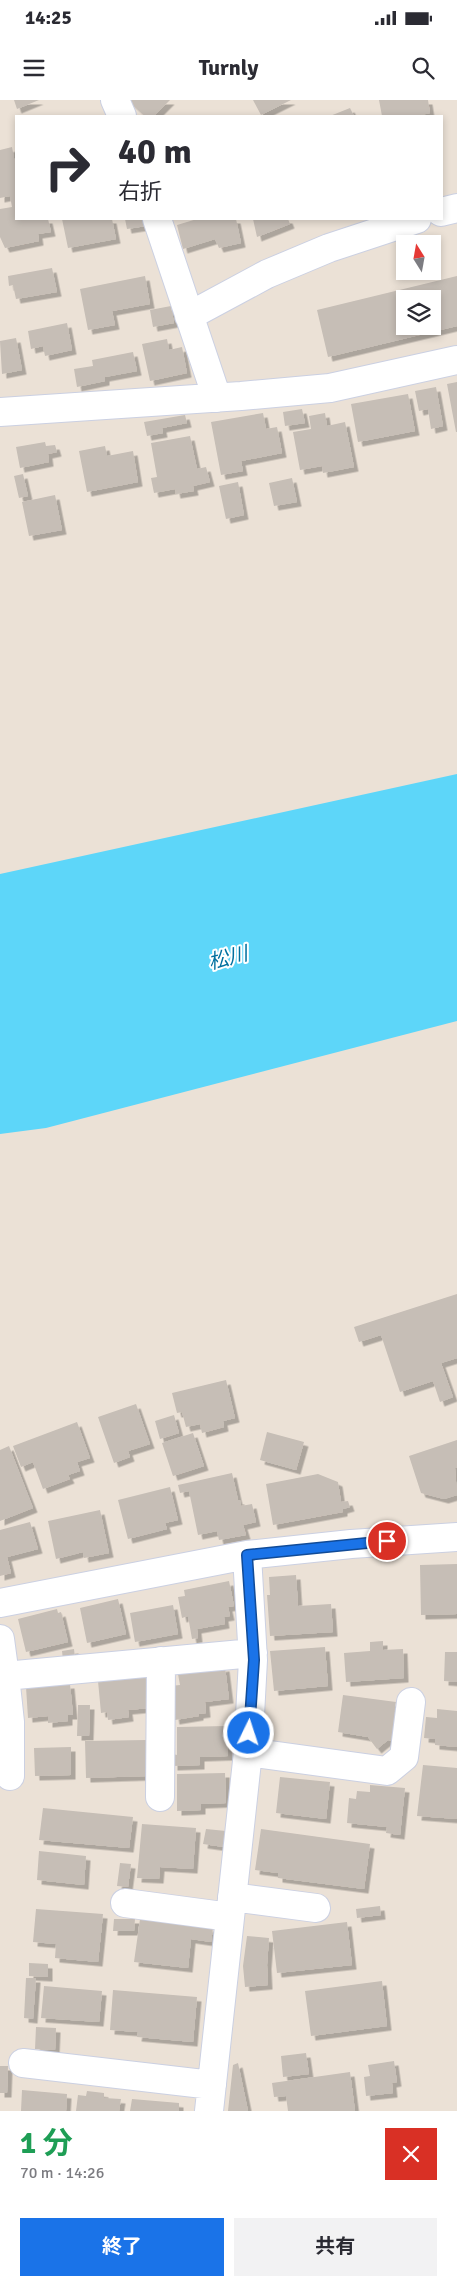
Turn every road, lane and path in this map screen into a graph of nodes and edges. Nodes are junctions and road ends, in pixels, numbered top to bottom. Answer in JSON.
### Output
{"nodes":[{"id":1,"x":115,"y":100,"type":"edge"},
{"id":2,"x":122,"y":115,"type":"edge"},
{"id":3,"x":457,"y":208,"type":"edge"},
{"id":4,"x":443,"y":212,"type":"edge"},
{"id":5,"x":157,"y":220,"type":"edge"},
{"id":6,"x":414,"y":220,"type":"edge"},
{"id":7,"x":189,"y":316,"type":"junction"},
{"id":8,"x":457,"y":360,"type":"edge"},
{"id":9,"x":216,"y":398,"type":"junction"},
{"id":10,"x":0,"y":412,"type":"edge"},
{"id":11,"x":457,"y":1537,"type":"edge"},
{"id":12,"x":247,"y":1555,"type":"junction"},
{"id":13,"x":0,"y":1603,"type":"edge"},
{"id":14,"x":0,"y":1639,"type":"edge"},
{"id":15,"x":253,"y":1653,"type":"junction"},
{"id":16,"x":160,"y":1661,"type":"junction"},
{"id":17,"x":5,"y":1676,"type":"junction"},
{"id":18,"x":412,"y":1702,"type":"dead end"},
{"id":19,"x":248,"y":1752,"type":"junction"},
{"id":20,"x":10,"y":1776,"type":"dead end"},
{"id":21,"x":160,"y":1797,"type":"dead end"},
{"id":22,"x":125,"y":1903,"type":"dead end"},
{"id":23,"x":231,"y":1907,"type":"junction"},
{"id":24,"x":316,"y":1908,"type":"dead end"},
{"id":25,"x":23,"y":2063,"type":"dead end"},
{"id":26,"x":211,"y":2098,"type":"edge"}],
"edges":[{"from":1,"to":2,"type":"street"},
{"from":3,"to":4,"type":"street"},
{"from":5,"to":7,"type":"street"},
{"from":6,"to":7,"type":"street"},
{"from":7,"to":9,"type":"street"},
{"from":8,"to":9,"type":"street"},
{"from":9,"to":10,"type":"street"},
{"from":11,"to":12,"type":"street"},
{"from":12,"to":13,"type":"street"},
{"from":12,"to":15,"type":"street"},
{"from":14,"to":17,"type":"street"},
{"from":15,"to":16,"type":"street"},
{"from":15,"to":19,"type":"street"},
{"from":16,"to":17,"type":"street"},
{"from":16,"to":21,"type":"street"},
{"from":17,"to":20,"type":"street"},
{"from":18,"to":19,"type":"street"},
{"from":19,"to":23,"type":"street"},
{"from":22,"to":23,"type":"street"},
{"from":23,"to":24,"type":"street"},
{"from":23,"to":26,"type":"street"},
{"from":25,"to":26,"type":"street"}]}
